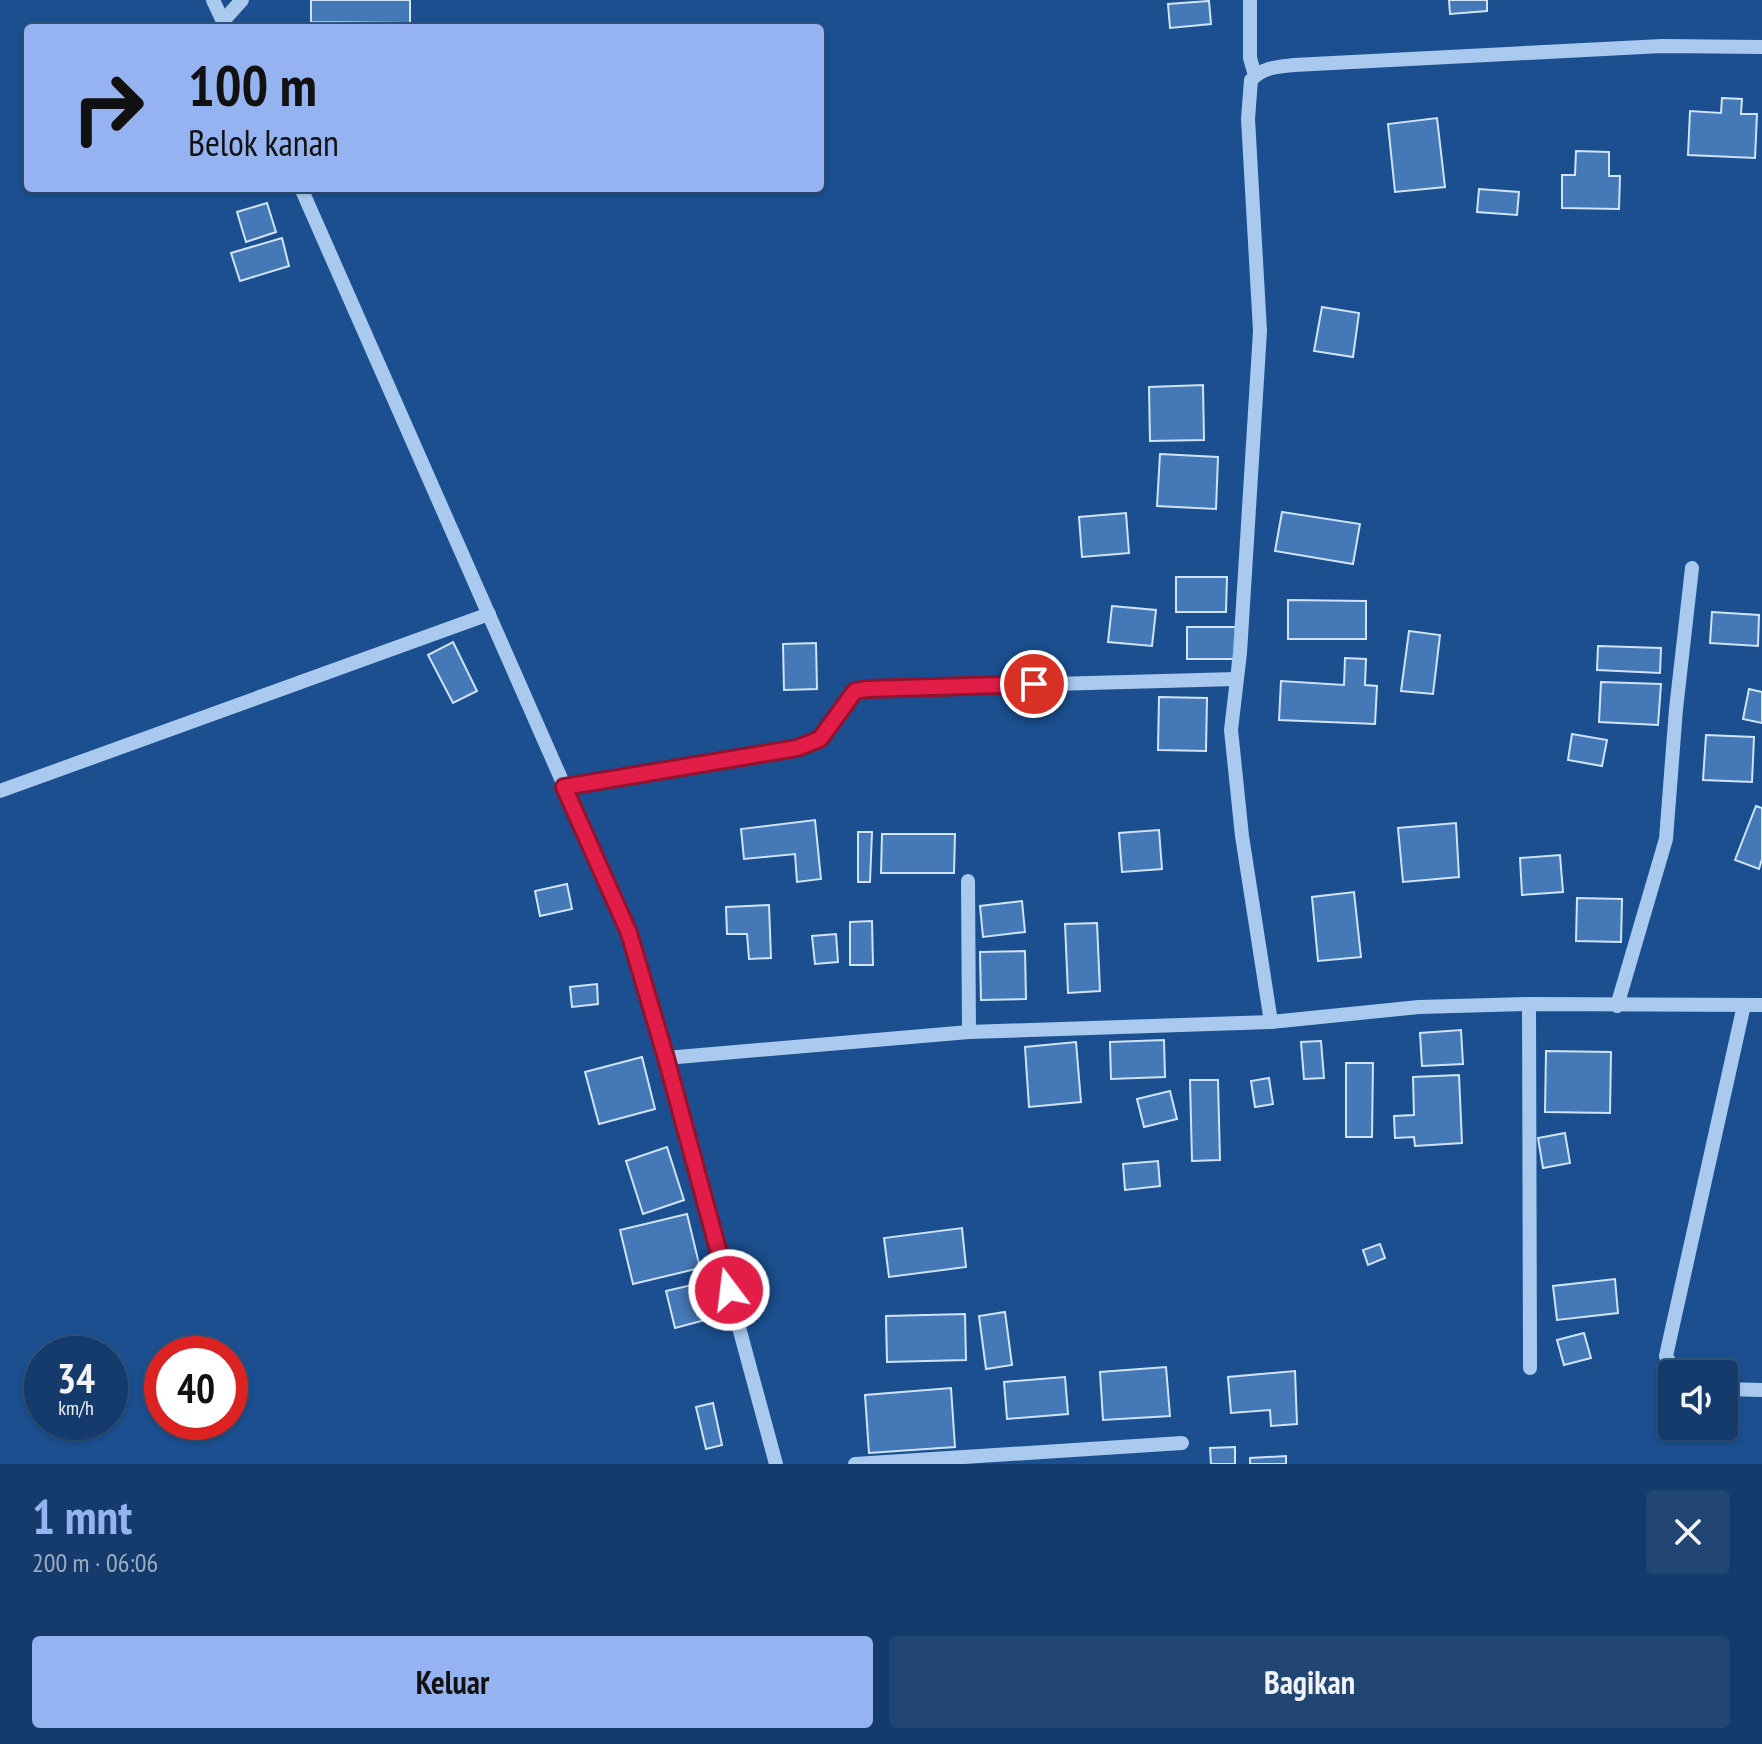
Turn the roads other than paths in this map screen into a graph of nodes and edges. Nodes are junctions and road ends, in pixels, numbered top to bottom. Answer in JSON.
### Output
{"nodes":[{"id":1,"x":213,"y":0,"type":"edge"},
{"id":2,"x":242,"y":0,"type":"edge"},
{"id":3,"x":1250,"y":0,"type":"edge"},
{"id":4,"x":224,"y":24,"type":"edge"},
{"id":5,"x":1762,"y":47,"type":"edge"},
{"id":6,"x":1255,"y":75,"type":"junction"},
{"id":7,"x":303,"y":192,"type":"edge"},
{"id":8,"x":1692,"y":568,"type":"dead end"},
{"id":9,"x":489,"y":614,"type":"junction"},
{"id":10,"x":1236,"y":679,"type":"junction"},
{"id":11,"x":564,"y":787,"type":"junction"},
{"id":12,"x":0,"y":791,"type":"edge"},
{"id":13,"x":968,"y":881,"type":"dead end"},
{"id":14,"x":1529,"y":1004,"type":"junction"},
{"id":15,"x":1744,"y":1005,"type":"junction"},
{"id":16,"x":1762,"y":1005,"type":"edge"},
{"id":17,"x":1617,"y":1006,"type":"junction"},
{"id":18,"x":1271,"y":1022,"type":"junction"},
{"id":19,"x":969,"y":1032,"type":"junction"},
{"id":20,"x":666,"y":1058,"type":"junction"},
{"id":21,"x":1668,"y":1360,"type":"edge"},
{"id":22,"x":1530,"y":1368,"type":"dead end"},
{"id":23,"x":1738,"y":1389,"type":"edge"},
{"id":24,"x":1762,"y":1390,"type":"edge"},
{"id":25,"x":1182,"y":1443,"type":"dead end"},
{"id":26,"x":776,"y":1464,"type":"edge"},
{"id":27,"x":855,"y":1464,"type":"edge"}],
"edges":[{"from":1,"to":4,"type":"street"},
{"from":2,"to":4,"type":"street"},
{"from":3,"to":6,"type":"street"},
{"from":5,"to":6,"type":"street"},
{"from":6,"to":10,"type":"street"},
{"from":7,"to":9,"type":"street"},
{"from":8,"to":17,"type":"street"},
{"from":9,"to":11,"type":"street"},
{"from":9,"to":12,"type":"street"},
{"from":10,"to":11,"type":"street"},
{"from":10,"to":18,"type":"street"},
{"from":11,"to":20,"type":"street"},
{"from":13,"to":19,"type":"street"},
{"from":14,"to":17,"type":"street"},
{"from":14,"to":18,"type":"street"},
{"from":14,"to":22,"type":"street"},
{"from":15,"to":16,"type":"street"},
{"from":15,"to":17,"type":"street"},
{"from":15,"to":21,"type":"street"},
{"from":18,"to":19,"type":"street"},
{"from":19,"to":20,"type":"street"},
{"from":20,"to":26,"type":"street"},
{"from":23,"to":24,"type":"street"},
{"from":25,"to":27,"type":"street"}]}
